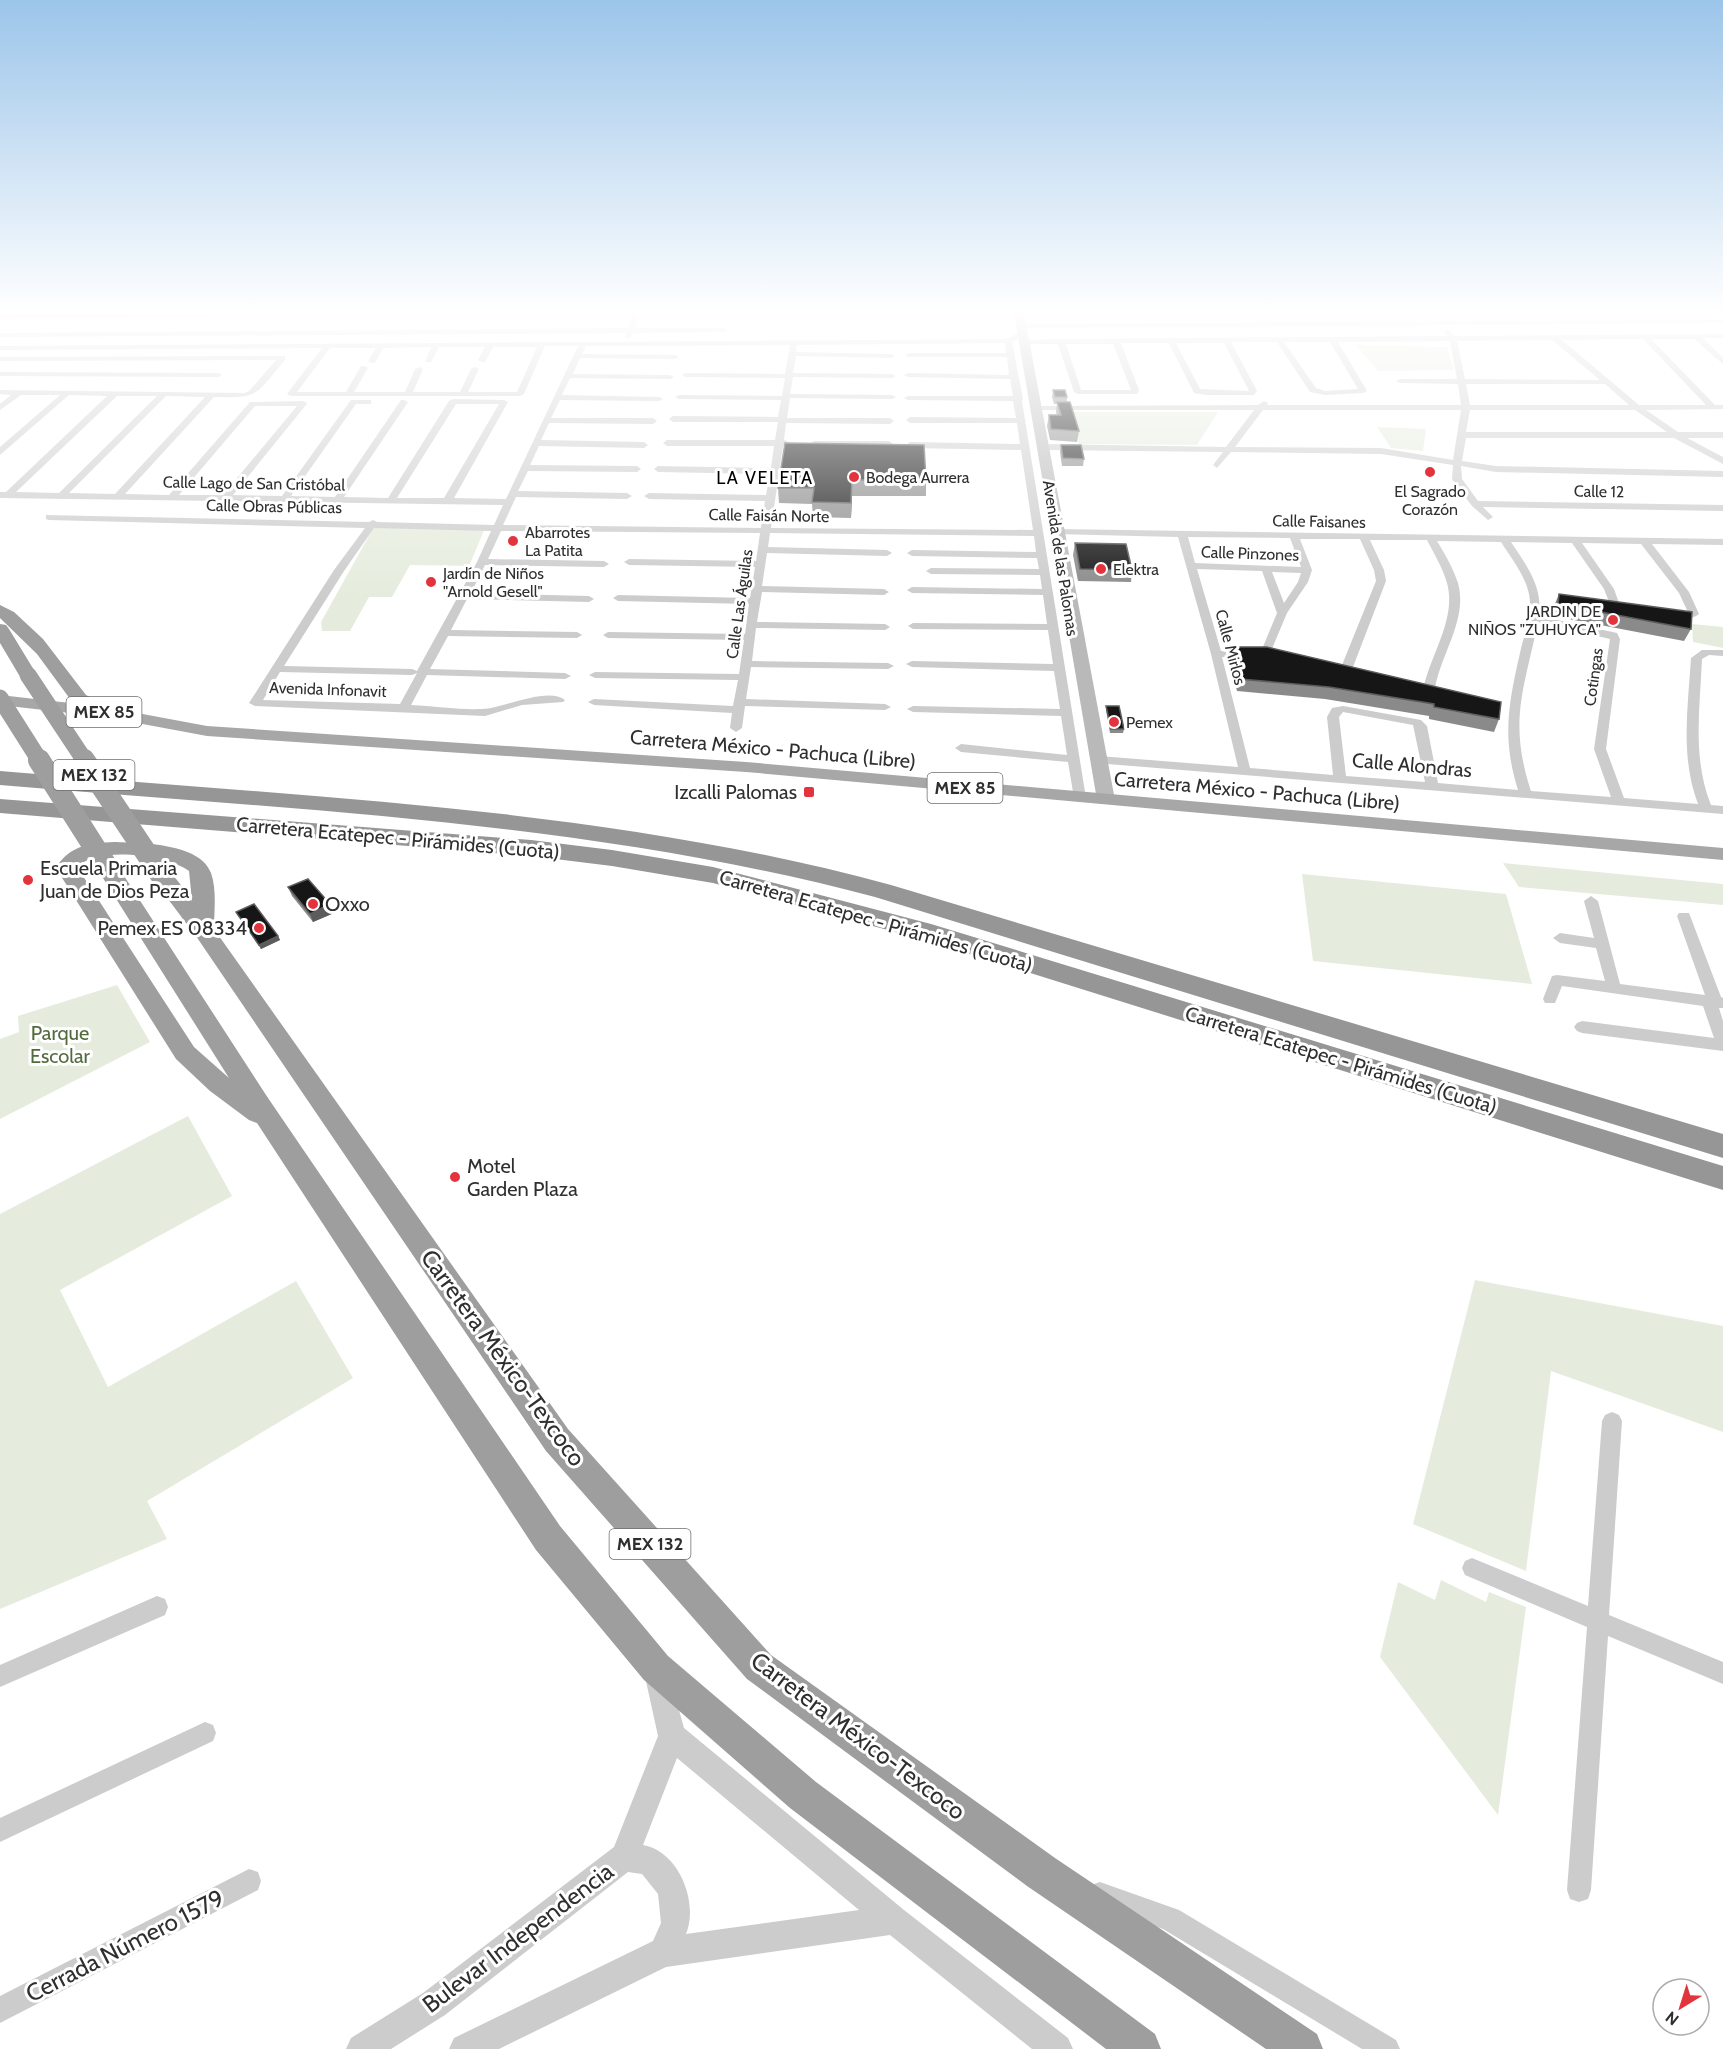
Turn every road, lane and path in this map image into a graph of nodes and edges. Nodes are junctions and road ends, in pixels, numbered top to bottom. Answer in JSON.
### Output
{"nodes":[{"id":1,"x":1036,"y":408,"type":"edge"},
{"id":2,"x":1261,"y":408,"type":"edge"},
{"id":3,"x":49,"y":409,"type":"edge"},
{"id":4,"x":98,"y":409,"type":"edge"},
{"id":5,"x":150,"y":409,"type":"edge"},
{"id":6,"x":192,"y":409,"type":"edge"},
{"id":7,"x":249,"y":409,"type":"edge"},
{"id":8,"x":298,"y":409,"type":"edge"},
{"id":9,"x":344,"y":409,"type":"edge"},
{"id":10,"x":398,"y":409,"type":"edge"},
{"id":11,"x":448,"y":409,"type":"edge"},
{"id":12,"x":500,"y":409,"type":"edge"},
{"id":13,"x":551,"y":409,"type":"edge"},
{"id":14,"x":784,"y":409,"type":"edge"},
{"id":15,"x":1020,"y":409,"type":"edge"},
{"id":16,"x":1466,"y":409,"type":"edge"},
{"id":17,"x":1639,"y":409,"type":"edge"},
{"id":18,"x":673,"y":419,"type":"dead end"},
{"id":19,"x":546,"y":420,"type":"junction"},
{"id":20,"x":782,"y":420,"type":"junction"},
{"id":21,"x":910,"y":420,"type":"dead end"},
{"id":22,"x":653,"y":421,"type":"dead end"},
{"id":23,"x":890,"y":421,"type":"dead end"},
{"id":24,"x":1022,"y":421,"type":"junction"},
{"id":25,"x":1462,"y":435,"type":"junction"},
{"id":26,"x":1676,"y":435,"type":"junction"},
{"id":27,"x":1723,"y":435,"type":"edge"},
{"id":28,"x":536,"y":443,"type":"junction"},
{"id":29,"x":667,"y":443,"type":"dead end"},
{"id":30,"x":778,"y":443,"type":"junction"},
{"id":31,"x":889,"y":444,"type":"edge"},
{"id":32,"x":644,"y":445,"type":"dead end"},
{"id":33,"x":910,"y":446,"type":"edge"},
{"id":34,"x":1026,"y":447,"type":"junction"},
{"id":35,"x":1043,"y":447,"type":"junction"},
{"id":36,"x":1230,"y":449,"type":"junction"},
{"id":37,"x":0,"y":452,"type":"edge"},
{"id":38,"x":1723,"y":461,"type":"edge"},
{"id":39,"x":1217,"y":465,"type":"dead end"},
{"id":40,"x":1457,"y":465,"type":"junction"},
{"id":41,"x":526,"y":468,"type":"junction"},
{"id":42,"x":637,"y":469,"type":"dead end"},
{"id":43,"x":658,"y":469,"type":"dead end"},
{"id":44,"x":775,"y":471,"type":"junction"},
{"id":45,"x":1723,"y":474,"type":"edge"},
{"id":46,"x":4,"y":495,"type":"edge"},
{"id":47,"x":62,"y":495,"type":"junction"},
{"id":48,"x":118,"y":496,"type":"junction"},
{"id":49,"x":627,"y":496,"type":"dead end"},
{"id":50,"x":649,"y":496,"type":"dead end"},
{"id":51,"x":172,"y":497,"type":"junction"},
{"id":52,"x":226,"y":498,"type":"junction"},
{"id":53,"x":285,"y":498,"type":"junction"},
{"id":54,"x":510,"y":498,"type":"junction"},
{"id":55,"x":771,"y":498,"type":"junction"},
{"id":56,"x":338,"y":499,"type":"junction"},
{"id":57,"x":390,"y":501,"type":"junction"},
{"id":58,"x":447,"y":502,"type":"junction"},
{"id":59,"x":1475,"y":504,"type":"junction"},
{"id":60,"x":1723,"y":508,"type":"edge"},
{"id":61,"x":49,"y":517,"type":"dead end"},
{"id":62,"x":1488,"y":517,"type":"dead end"},
{"id":63,"x":373,"y":523,"type":"junction"},
{"id":64,"x":498,"y":528,"type":"junction"},
{"id":65,"x":766,"y":530,"type":"junction"},
{"id":66,"x":1058,"y":532,"type":"junction"},
{"id":67,"x":1040,"y":533,"type":"junction"},
{"id":68,"x":1182,"y":533,"type":"junction"},
{"id":69,"x":1294,"y":536,"type":"junction"},
{"id":70,"x":1364,"y":537,"type":"junction"},
{"id":71,"x":1431,"y":538,"type":"junction"},
{"id":72,"x":1504,"y":539,"type":"junction"},
{"id":73,"x":1576,"y":541,"type":"junction"},
{"id":74,"x":1646,"y":542,"type":"junction"},
{"id":75,"x":1721,"y":544,"type":"edge"},
{"id":76,"x":762,"y":550,"type":"junction"},
{"id":77,"x":887,"y":553,"type":"dead end"},
{"id":78,"x":912,"y":553,"type":"dead end"},
{"id":79,"x":1043,"y":555,"type":"junction"},
{"id":80,"x":482,"y":562,"type":"junction"},
{"id":81,"x":629,"y":562,"type":"dead end"},
{"id":82,"x":604,"y":564,"type":"dead end"},
{"id":83,"x":760,"y":564,"type":"junction"},
{"id":84,"x":1191,"y":566,"type":"junction"},
{"id":85,"x":1266,"y":568,"type":"junction"},
{"id":86,"x":1307,"y":570,"type":"junction"},
{"id":87,"x":931,"y":571,"type":"dead end"},
{"id":88,"x":1045,"y":572,"type":"junction"},
{"id":89,"x":912,"y":590,"type":"dead end"},
{"id":90,"x":884,"y":592,"type":"dead end"},
{"id":91,"x":1048,"y":592,"type":"junction"},
{"id":92,"x":756,"y":595,"type":"junction"},
{"id":93,"x":464,"y":596,"type":"junction"},
{"id":94,"x":618,"y":598,"type":"dead end"},
{"id":95,"x":589,"y":599,"type":"dead end"},
{"id":96,"x":0,"y":610,"type":"edge"},
{"id":97,"x":1643,"y":610,"type":"edge"},
{"id":98,"x":1666,"y":613,"type":"edge"},
{"id":99,"x":1282,"y":614,"type":"junction"},
{"id":100,"x":1534,"y":618,"type":"junction"},
{"id":101,"x":751,"y":625,"type":"junction"},
{"id":102,"x":913,"y":626,"type":"dead end"},
{"id":103,"x":885,"y":627,"type":"dead end"},
{"id":104,"x":1054,"y":627,"type":"junction"},
{"id":105,"x":0,"y":629,"type":"edge"},
{"id":106,"x":443,"y":633,"type":"junction"},
{"id":107,"x":578,"y":635,"type":"dead end"},
{"id":108,"x":608,"y":635,"type":"dead end"},
{"id":109,"x":749,"y":637,"type":"junction"},
{"id":110,"x":1723,"y":653,"type":"edge"},
{"id":111,"x":1216,"y":654,"type":"junction"},
{"id":112,"x":745,"y":664,"type":"junction"},
{"id":113,"x":912,"y":664,"type":"dead end"},
{"id":114,"x":888,"y":666,"type":"dead end"},
{"id":115,"x":1060,"y":668,"type":"junction"},
{"id":116,"x":277,"y":669,"type":"junction"},
{"id":117,"x":1328,"y":669,"type":"edge"},
{"id":118,"x":417,"y":672,"type":"junction"},
{"id":119,"x":596,"y":675,"type":"dead end"},
{"id":120,"x":565,"y":676,"type":"dead end"},
{"id":121,"x":743,"y":677,"type":"junction"},
{"id":122,"x":0,"y":699,"type":"edge"},
{"id":123,"x":1461,"y":699,"type":"edge"},
{"id":124,"x":559,"y":700,"type":"dead end"},
{"id":125,"x":594,"y":702,"type":"dead end"},
{"id":126,"x":738,"y":706,"type":"junction"},
{"id":127,"x":885,"y":707,"type":"dead end"},
{"id":128,"x":404,"y":708,"type":"junction"},
{"id":129,"x":913,"y":709,"type":"dead end"},
{"id":130,"x":105,"y":712,"type":"junction"},
{"id":131,"x":1067,"y":713,"type":"junction"},
{"id":132,"x":735,"y":728,"type":"dead end"},
{"id":133,"x":962,"y":748,"type":"dead end"},
{"id":134,"x":1074,"y":759,"type":"junction"},
{"id":135,"x":1098,"y":759,"type":"junction"},
{"id":136,"x":1245,"y":771,"type":"junction"},
{"id":137,"x":0,"y":778,"type":"edge"},
{"id":138,"x":1340,"y":779,"type":"junction"},
{"id":139,"x":1432,"y":786,"type":"junction"},
{"id":140,"x":1526,"y":794,"type":"junction"},
{"id":141,"x":1080,"y":798,"type":"junction"},
{"id":142,"x":1106,"y":800,"type":"junction"},
{"id":143,"x":1619,"y":802,"type":"junction"},
{"id":144,"x":0,"y":806,"type":"edge"},
{"id":145,"x":1706,"y":809,"type":"junction"},
{"id":146,"x":1723,"y":810,"type":"edge"},
{"id":147,"x":1723,"y":854,"type":"edge"},
{"id":148,"x":1591,"y":901,"type":"dead end"},
{"id":149,"x":1684,"y":916,"type":"dead end"},
{"id":150,"x":203,"y":930,"type":"junction"},
{"id":151,"x":1560,"y":938,"type":"dead end"},
{"id":152,"x":1603,"y":944,"type":"junction"},
{"id":153,"x":1614,"y":988,"type":"junction"},
{"id":154,"x":1550,"y":999,"type":"dead end"},
{"id":155,"x":1716,"y":1002,"type":"edge"},
{"id":156,"x":1582,"y":1027,"type":"dead end"},
{"id":157,"x":1723,"y":1044,"type":"edge"},
{"id":158,"x":270,"y":1121,"type":"junction"},
{"id":159,"x":1723,"y":1146,"type":"edge"},
{"id":160,"x":1723,"y":1178,"type":"edge"},
{"id":161,"x":1612,"y":1421,"type":"dead end"},
{"id":162,"x":1472,"y":1568,"type":"dead end"},
{"id":163,"x":157,"y":1608,"type":"dead end"},
{"id":164,"x":1599,"y":1621,"type":"junction"},
{"id":165,"x":656,"y":1668,"type":"junction"},
{"id":166,"x":1723,"y":1673,"type":"edge"},
{"id":167,"x":0,"y":1676,"type":"edge"},
{"id":168,"x":205,"y":1733,"type":"dead end"},
{"id":169,"x":672,"y":1736,"type":"junction"},
{"id":170,"x":0,"y":1830,"type":"edge"},
{"id":171,"x":624,"y":1857,"type":"junction"},
{"id":172,"x":1041,"y":1872,"type":"junction"},
{"id":173,"x":249,"y":1881,"type":"dead end"},
{"id":174,"x":1579,"y":1890,"type":"dead end"},
{"id":175,"x":894,"y":1920,"type":"junction"},
{"id":176,"x":664,"y":1952,"type":"junction"},
{"id":177,"x":0,"y":2010,"type":"edge"},
{"id":178,"x":362,"y":2049,"type":"edge"},
{"id":179,"x":465,"y":2049,"type":"edge"},
{"id":180,"x":1057,"y":2049,"type":"edge"},
{"id":181,"x":1140,"y":2049,"type":"edge"},
{"id":182,"x":1302,"y":2049,"type":"edge"},
{"id":183,"x":1387,"y":2049,"type":"edge"}],
"edges":[{"from":1,"to":35,"type":"main road","name":"Avenida de las Palomas"},
{"from":2,"to":36,"type":"street"},
{"from":3,"to":37,"type":"street"},
{"from":4,"to":46,"type":"street"},
{"from":5,"to":47,"type":"street"},
{"from":6,"to":48,"type":"street"},
{"from":7,"to":51,"type":"street"},
{"from":8,"to":52,"type":"street"},
{"from":9,"to":53,"type":"street"},
{"from":10,"to":56,"type":"street"},
{"from":11,"to":57,"type":"street"},
{"from":12,"to":58,"type":"street"},
{"from":13,"to":19,"type":"street"},
{"from":14,"to":20,"type":"street","name":"Calle Las Águilas"},
{"from":15,"to":24,"type":"street","name":"Avenida de las Palomas"},
{"from":16,"to":25,"type":"street"},
{"from":17,"to":26,"type":"street"},
{"from":18,"to":20,"type":"street"},
{"from":19,"to":22,"type":"street"},
{"from":19,"to":28,"type":"street"},
{"from":20,"to":23,"type":"street"},
{"from":20,"to":30,"type":"street","name":"Calle Las Águilas"},
{"from":21,"to":24,"type":"street"},
{"from":24,"to":34,"type":"street","name":"Avenida de las Palomas"},
{"from":25,"to":26,"type":"street"},
{"from":25,"to":40,"type":"street"},
{"from":26,"to":27,"type":"street"},
{"from":26,"to":38,"type":"street"},
{"from":28,"to":32,"type":"street"},
{"from":28,"to":41,"type":"street"},
{"from":29,"to":30,"type":"street"},
{"from":30,"to":31,"type":"street"},
{"from":30,"to":44,"type":"street","name":"Calle Las Águilas"},
{"from":33,"to":34,"type":"street"},
{"from":34,"to":67,"type":"street","name":"Avenida de las Palomas"},
{"from":35,"to":36,"type":"street"},
{"from":35,"to":66,"type":"main road","name":"Avenida de las Palomas"},
{"from":36,"to":39,"type":"street"},
{"from":36,"to":40,"type":"street"},
{"from":40,"to":45,"type":"street"},
{"from":40,"to":59,"type":"street"},
{"from":41,"to":42,"type":"street"},
{"from":41,"to":54,"type":"street"},
{"from":43,"to":44,"type":"street"},
{"from":44,"to":55,"type":"street","name":"Calle Las Águilas"},
{"from":46,"to":47,"type":"street","name":"Calle Lago de San Cristóbal"},
{"from":47,"to":48,"type":"street","name":"Calle Lago de San Cristóbal"},
{"from":48,"to":51,"type":"street","name":"Calle Lago de San Cristóbal"},
{"from":49,"to":54,"type":"street","name":"Calle Lago de San Cristóbal"},
{"from":50,"to":55,"type":"street"},
{"from":51,"to":52,"type":"street","name":"Calle Lago de San Cristóbal"},
{"from":52,"to":53,"type":"street","name":"Calle Lago de San Cristóbal"},
{"from":53,"to":56,"type":"street","name":"Calle Lago de San Cristóbal"},
{"from":54,"to":58,"type":"street","name":"Calle Lago de San Cristóbal"},
{"from":54,"to":64,"type":"street"},
{"from":55,"to":65,"type":"street","name":"Calle Las Águilas"},
{"from":56,"to":57,"type":"street","name":"Calle Lago de San Cristóbal"},
{"from":57,"to":58,"type":"street","name":"Calle Lago de San Cristóbal"},
{"from":59,"to":60,"type":"street","name":"Calle 12"},
{"from":59,"to":62,"type":"street"},
{"from":61,"to":63,"type":"street","name":"Calle Obras Públicas"},
{"from":63,"to":64,"type":"street","name":"Calle Obras Públicas"},
{"from":63,"to":116,"type":"street","name":"Avenida Infonavit"},
{"from":64,"to":65,"type":"street","name":"Calle Faisán Norte"},
{"from":64,"to":80,"type":"street"},
{"from":65,"to":67,"type":"street","name":"Calle Faisán Norte"},
{"from":65,"to":76,"type":"street","name":"Calle Las Águilas"},
{"from":66,"to":68,"type":"street","name":"Calle Faisanes"},
{"from":66,"to":135,"type":"main road","name":"Avenida de las Palomas"},
{"from":67,"to":79,"type":"street","name":"Avenida de las Palomas"},
{"from":68,"to":69,"type":"street","name":"Calle Faisanes"},
{"from":68,"to":84,"type":"street","name":"Calle Mirlos"},
{"from":69,"to":70,"type":"street","name":"Calle Faisanes"},
{"from":69,"to":86,"type":"street"},
{"from":70,"to":71,"type":"street","name":"Calle Faisanes"},
{"from":70,"to":117,"type":"street"},
{"from":71,"to":72,"type":"street","name":"Calle Faisanes"},
{"from":71,"to":123,"type":"street"},
{"from":72,"to":73,"type":"street","name":"Calle Faisanes"},
{"from":72,"to":100,"type":"street"},
{"from":73,"to":74,"type":"street","name":"Calle Faisanes"},
{"from":73,"to":97,"type":"street"},
{"from":74,"to":75,"type":"street","name":"Calle Faisanes"},
{"from":74,"to":98,"type":"street"},
{"from":76,"to":77,"type":"street"},
{"from":76,"to":83,"type":"street","name":"Calle Las Águilas"},
{"from":78,"to":79,"type":"street"},
{"from":79,"to":88,"type":"street","name":"Avenida de las Palomas"},
{"from":80,"to":82,"type":"street"},
{"from":80,"to":93,"type":"street"},
{"from":81,"to":83,"type":"street"},
{"from":83,"to":92,"type":"street","name":"Calle Las Águilas"},
{"from":84,"to":85,"type":"street","name":"Calle Pinzones"},
{"from":84,"to":111,"type":"street","name":"Calle Mirlos"},
{"from":85,"to":86,"type":"street","name":"Calle Pinzones"},
{"from":85,"to":99,"type":"street"},
{"from":86,"to":99,"type":"street"},
{"from":87,"to":88,"type":"street"},
{"from":88,"to":91,"type":"street","name":"Avenida de las Palomas"},
{"from":89,"to":91,"type":"street"},
{"from":90,"to":92,"type":"street"},
{"from":91,"to":104,"type":"street","name":"Avenida de las Palomas"},
{"from":92,"to":94,"type":"street"},
{"from":92,"to":101,"type":"street","name":"Calle Las Águilas"},
{"from":93,"to":95,"type":"street"},
{"from":93,"to":106,"type":"street"},
{"from":96,"to":130,"type":"highway"},
{"from":99,"to":111,"type":"street"},
{"from":100,"to":140,"type":"street"},
{"from":100,"to":143,"type":"street","name":"Cotingas"},
{"from":101,"to":103,"type":"street"},
{"from":101,"to":109,"type":"street","name":"Calle Las Águilas"},
{"from":102,"to":104,"type":"street"},
{"from":104,"to":115,"type":"street","name":"Avenida de las Palomas"},
{"from":105,"to":150,"type":"highway","name":"Carretera México-Texcoco","number":"MEX 132","bridge":true},
{"from":106,"to":107,"type":"street"},
{"from":106,"to":118,"type":"street"},
{"from":108,"to":109,"type":"street"},
{"from":109,"to":112,"type":"street","name":"Calle Las Águilas"},
{"from":110,"to":145,"type":"street"},
{"from":111,"to":136,"type":"street","name":"Calle Mirlos"},
{"from":112,"to":114,"type":"street"},
{"from":112,"to":121,"type":"street","name":"Calle Las Águilas"},
{"from":113,"to":115,"type":"street"},
{"from":115,"to":131,"type":"street","name":"Avenida de las Palomas"},
{"from":116,"to":118,"type":"street","name":"Avenida Infonavit"},
{"from":116,"to":128,"type":"street","name":"Avenida Infonavit"},
{"from":118,"to":120,"type":"street","name":"Avenida Infonavit"},
{"from":118,"to":128,"type":"street"},
{"from":119,"to":121,"type":"street"},
{"from":121,"to":126,"type":"street","name":"Calle Las Águilas"},
{"from":122,"to":130,"type":"main road","name":"Carretera México - Pachuca (Libre)","number":"MEX 85"},
{"from":122,"to":158,"type":"highway","number":"MEX 132","bridge":true},
{"from":124,"to":128,"type":"street"},
{"from":125,"to":126,"type":"street"},
{"from":126,"to":127,"type":"street"},
{"from":126,"to":132,"type":"street","name":"Calle Las Águilas"},
{"from":129,"to":131,"type":"street"},
{"from":130,"to":141,"type":"main road","name":"Carretera México - Pachuca (Libre)","number":"MEX 85"},
{"from":131,"to":134,"type":"street","name":"Avenida de las Palomas"},
{"from":133,"to":134,"type":"street"},
{"from":134,"to":141,"type":"street","name":"Avenida de las Palomas"},
{"from":135,"to":136,"type":"street","name":"Calle Alondras"},
{"from":135,"to":142,"type":"main road","name":"Avenida de las Palomas"},
{"from":136,"to":138,"type":"street","name":"Calle Alondras"},
{"from":137,"to":159,"type":"highway","name":"Carretera Ecatepec - Pirámides (Cuota)"},
{"from":138,"to":139,"type":"street","name":"Calle Alondras"},
{"from":138,"to":139,"type":"street"},
{"from":139,"to":140,"type":"street","name":"Calle Alondras"},
{"from":140,"to":143,"type":"street","name":"Calle Alondras"},
{"from":141,"to":142,"type":"main road","name":"Carretera México - Pachuca (Libre)","number":"MEX 85"},
{"from":142,"to":147,"type":"main road","name":"Carretera México - Pachuca (Libre)","number":"MEX 85"},
{"from":143,"to":145,"type":"street","name":"Calle Alondras"},
{"from":144,"to":160,"type":"highway","name":"Carretera Ecatepec - Pirámides (Cuota)"},
{"from":145,"to":146,"type":"street","name":"Calle Alondras"},
{"from":148,"to":152,"type":"street"},
{"from":149,"to":155,"type":"street"},
{"from":150,"to":158,"type":"highway"},
{"from":150,"to":172,"type":"highway","name":"Carretera México-Texcoco","number":"MEX 132"},
{"from":151,"to":152,"type":"street"},
{"from":152,"to":153,"type":"street"},
{"from":153,"to":154,"type":"street"},
{"from":153,"to":155,"type":"street"},
{"from":155,"to":157,"type":"street"},
{"from":156,"to":157,"type":"street"},
{"from":158,"to":165,"type":"highway","number":"MEX 132"},
{"from":161,"to":164,"type":"street"},
{"from":162,"to":164,"type":"street"},
{"from":163,"to":167,"type":"street"},
{"from":164,"to":166,"type":"street"},
{"from":164,"to":174,"type":"street"},
{"from":165,"to":169,"type":"street"},
{"from":165,"to":181,"type":"highway","number":"MEX 132"},
{"from":168,"to":170,"type":"street"},
{"from":169,"to":171,"type":"street","name":"Bulevar Independencia"},
{"from":169,"to":175,"type":"street"},
{"from":171,"to":176,"type":"street"},
{"from":171,"to":178,"type":"street","name":"Bulevar Independencia"},
{"from":172,"to":182,"type":"highway","name":"Carretera México-Texcoco","number":"MEX 132"},
{"from":172,"to":183,"type":"street"},
{"from":173,"to":177,"type":"street","name":"Cerrada Número 1579"},
{"from":175,"to":176,"type":"street"},
{"from":175,"to":180,"type":"street"},
{"from":176,"to":179,"type":"street"}]}
